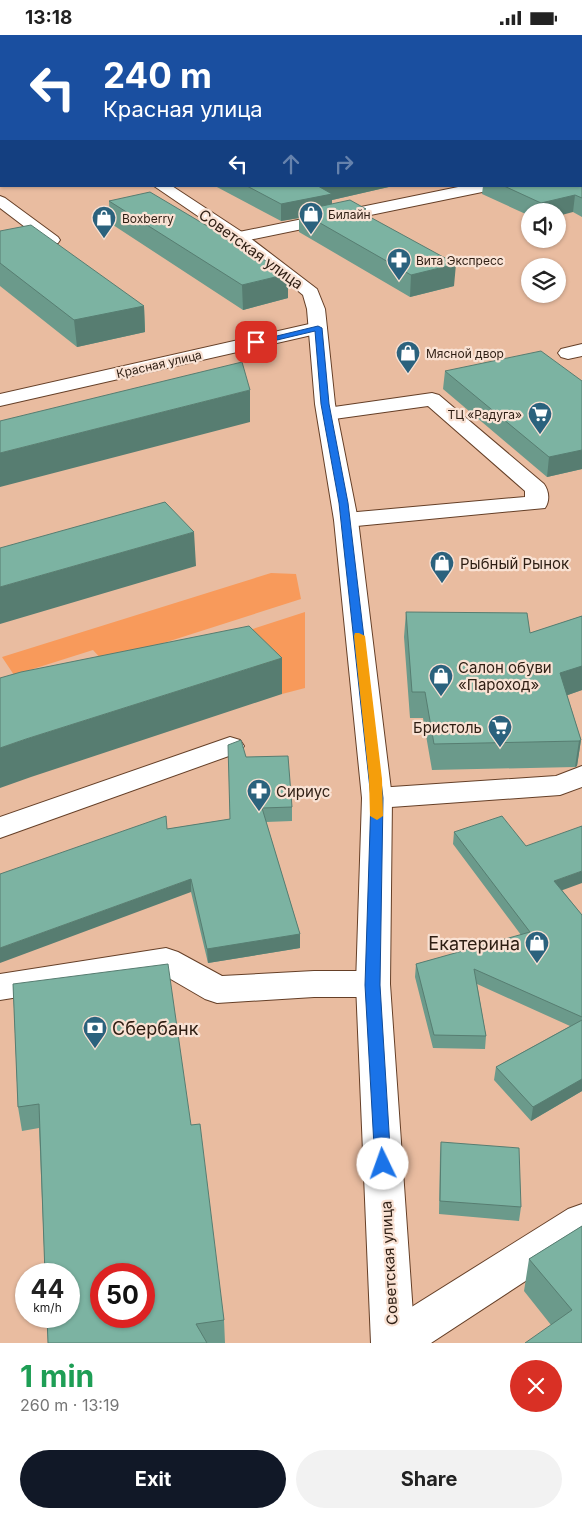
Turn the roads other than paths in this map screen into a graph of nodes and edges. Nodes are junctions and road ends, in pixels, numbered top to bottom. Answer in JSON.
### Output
{"nodes":[{"id":1,"x":163,"y":187,"type":"edge"},
{"id":2,"x":483,"y":187,"type":"edge"},
{"id":3,"x":0,"y":201,"type":"edge"},
{"id":4,"x":239,"y":237,"type":"junction"},
{"id":5,"x":52,"y":240,"type":"edge"},
{"id":6,"x":318,"y":328,"type":"junction"},
{"id":7,"x":0,"y":400,"type":"edge"},
{"id":8,"x":327,"y":414,"type":"junction"},
{"id":9,"x":346,"y":520,"type":"junction"},
{"id":10,"x":230,"y":746,"type":"edge"},
{"id":11,"x":582,"y":776,"type":"edge"},
{"id":12,"x":377,"y":798,"type":"junction"},
{"id":13,"x":0,"y":827,"type":"edge"},
{"id":14,"x":373,"y":985,"type":"junction"},
{"id":15,"x":0,"y":987,"type":"edge"},
{"id":16,"x":582,"y":1222,"type":"edge"},
{"id":17,"x":393,"y":1343,"type":"edge"}],
"edges":[{"from":1,"to":4,"type":"main road","name":"Советская улица"},
{"from":2,"to":4,"type":"main road"},
{"from":3,"to":5,"type":"main road"},
{"from":4,"to":6,"type":"main road","name":"Советская улица"},
{"from":6,"to":7,"type":"main road","name":"Красная улица"},
{"from":6,"to":8,"type":"main road","name":"Советская улица"},
{"from":8,"to":9,"type":"main road","name":"Советская улица"},
{"from":8,"to":9,"type":"main road"},
{"from":9,"to":12,"type":"main road","name":"Советская улица"},
{"from":10,"to":13,"type":"main road"},
{"from":11,"to":12,"type":"main road"},
{"from":12,"to":14,"type":"main road","name":"Советская улица"},
{"from":14,"to":15,"type":"main road"},
{"from":14,"to":17,"type":"main road","name":"Советская улица"},
{"from":16,"to":17,"type":"main road"}]}
